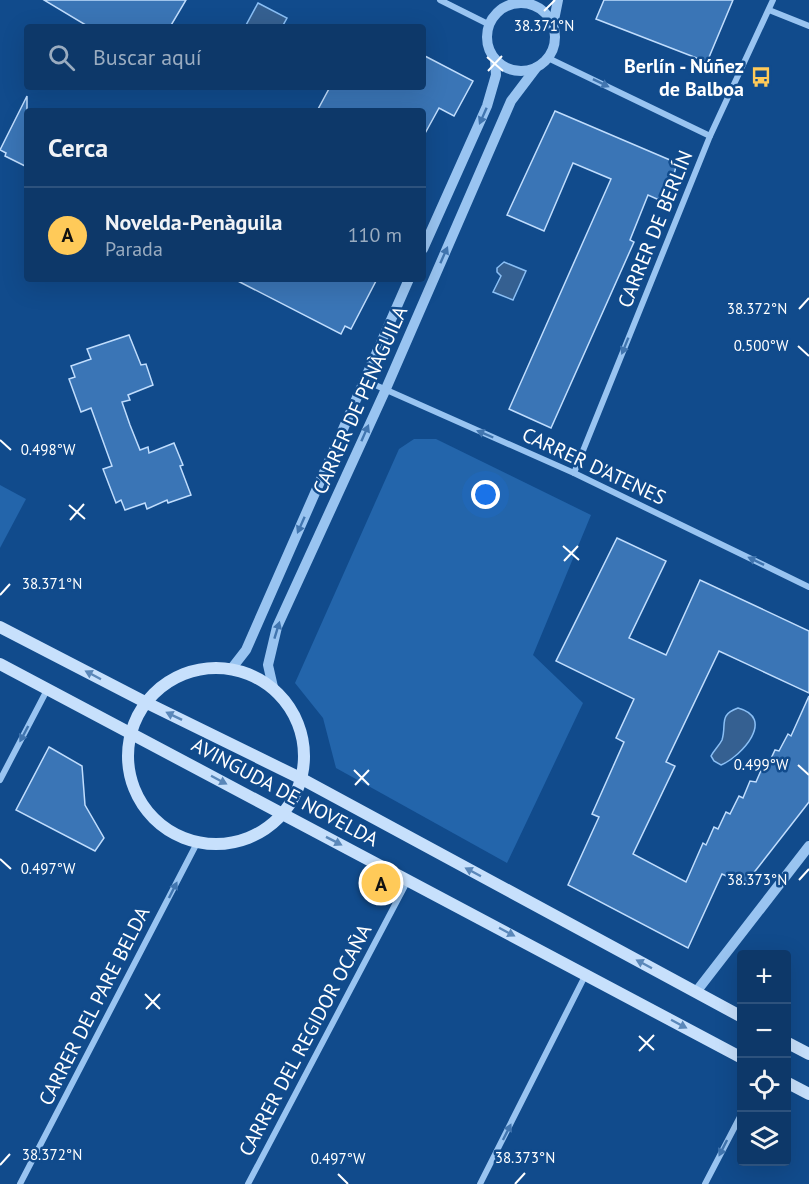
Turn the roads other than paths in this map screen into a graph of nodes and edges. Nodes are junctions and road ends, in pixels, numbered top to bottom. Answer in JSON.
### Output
{"nodes":[{"id":1,"x":440,"y":0,"type":"edge"},
{"id":2,"x":558,"y":0,"type":"edge"},
{"id":3,"x":773,"y":0,"type":"edge"},
{"id":4,"x":526,"y":1,"type":"edge"},
{"id":5,"x":769,"y":10,"type":"junction"},
{"id":6,"x":488,"y":24,"type":"junction"},
{"id":7,"x":553,"y":25,"type":"junction"},
{"id":8,"x":809,"y":26,"type":"edge"},
{"id":9,"x":548,"y":58,"type":"junction"},
{"id":10,"x":495,"y":60,"type":"junction"},
{"id":11,"x":536,"y":68,"type":"junction"},
{"id":12,"x":710,"y":136,"type":"junction"},
{"id":13,"x":426,"y":242,"type":"edge"},
{"id":14,"x":408,"y":282,"type":"edge"},
{"id":15,"x":363,"y":380,"type":"junction"},
{"id":16,"x":385,"y":391,"type":"junction"},
{"id":17,"x":574,"y":473,"type":"junction"},
{"id":18,"x":809,"y":586,"type":"edge"},
{"id":19,"x":0,"y":627,"type":"edge"},
{"id":20,"x":0,"y":664,"type":"edge"},
{"id":21,"x":232,"y":668,"type":"junction"},
{"id":22,"x":273,"y":687,"type":"junction"},
{"id":23,"x":48,"y":689,"type":"junction"},
{"id":24,"x":145,"y":702,"type":"junction"},
{"id":25,"x":130,"y":732,"type":"junction"},
{"id":26,"x":302,"y":779,"type":"junction"},
{"id":27,"x":0,"y":780,"type":"edge"},
{"id":28,"x":282,"y":814,"type":"junction"},
{"id":29,"x":197,"y":843,"type":"junction"},
{"id":30,"x":809,"y":846,"type":"edge"},
{"id":31,"x":408,"y":879,"type":"junction"},
{"id":32,"x":586,"y":975,"type":"junction"},
{"id":33,"x":696,"y":992,"type":"junction"},
{"id":34,"x":737,"y":1015,"type":"edge"},
{"id":35,"x":791,"y":1045,"type":"edge"},
{"id":36,"x":809,"y":1054,"type":"edge"},
{"id":37,"x":737,"y":1056,"type":"edge"},
{"id":38,"x":791,"y":1085,"type":"edge"},
{"id":39,"x":809,"y":1094,"type":"edge"},
{"id":40,"x":737,"y":1121,"type":"edge"},
{"id":41,"x":20,"y":1184,"type":"edge"},
{"id":42,"x":248,"y":1184,"type":"edge"},
{"id":43,"x":480,"y":1184,"type":"edge"},
{"id":44,"x":705,"y":1184,"type":"edge"}],
"edges":[{"from":1,"to":6,"type":"street"},
{"from":2,"to":7,"type":"street"},
{"from":3,"to":5,"type":"street","name":"CARRER DE BERLÍN"},
{"from":4,"to":6,"type":"street"},
{"from":4,"to":7,"type":"street"},
{"from":5,"to":8,"type":"street"},
{"from":5,"to":12,"type":"street","name":"CARRER DE BERLÍN"},
{"from":6,"to":10,"type":"street"},
{"from":7,"to":9,"type":"street"},
{"from":9,"to":11,"type":"street"},
{"from":9,"to":12,"type":"street","one_way":true},
{"from":10,"to":11,"type":"street"},
{"from":10,"to":13,"type":"street","one_way":true},
{"from":16,"to":11,"type":"street","name":"CARRER DE PENÀGUILA","one_way":true},
{"from":12,"to":17,"type":"street","name":"CARRER DE BERLÍN","one_way":true},
{"from":14,"to":15,"type":"street","name":"CARRER DE PENÀGUILA"},
{"from":15,"to":16,"type":"street","name":"CARRER D'ATENES"},
{"from":15,"to":21,"type":"street","name":"CARRER DE PENÀGUILA","one_way":true},
{"from":17,"to":16,"type":"street","name":"CARRER D'ATENES","one_way":true},
{"from":22,"to":16,"type":"street","name":"CARRER DE PENÀGUILA","one_way":true},
{"from":18,"to":17,"type":"street","name":"CARRER D'ATENES","one_way":true},
{"from":24,"to":19,"type":"main road","name":"AVINGUDA DE NOVELDA","one_way":true},
{"from":20,"to":23,"type":"main road","name":"AVINGUDA DE NOVELDA"},
{"from":21,"to":22,"type":"main road"},
{"from":21,"to":24,"type":"main road"},
{"from":22,"to":26,"type":"main road"},
{"from":23,"to":25,"type":"main road","name":"AVINGUDA DE NOVELDA"},
{"from":23,"to":27,"type":"street","one_way":true},
{"from":24,"to":25,"type":"main road"},
{"from":26,"to":24,"type":"main road","name":"AVINGUDA DE NOVELDA","one_way":true},
{"from":25,"to":28,"type":"main road","name":"AVINGUDA DE NOVELDA","one_way":true},
{"from":25,"to":29,"type":"main road"},
{"from":26,"to":28,"type":"main road"},
{"from":33,"to":26,"type":"main road","name":"AVINGUDA DE NOVELDA","one_way":true},
{"from":28,"to":29,"type":"main road"},
{"from":28,"to":31,"type":"main road","name":"AVINGUDA DE NOVELDA","one_way":true},
{"from":41,"to":29,"type":"street","name":"CARRER DEL PARE BELDA","one_way":true},
{"from":30,"to":33,"type":"street"},
{"from":31,"to":32,"type":"main road","name":"AVINGUDA DE NOVELDA","one_way":true},
{"from":31,"to":42,"type":"street","name":"CARRER DEL REGIDOR OCAÑA"},
{"from":32,"to":37,"type":"main road","name":"AVINGUDA DE NOVELDA","one_way":true},
{"from":43,"to":32,"type":"street","one_way":true},
{"from":33,"to":34,"type":"main road","name":"AVINGUDA DE NOVELDA"},
{"from":35,"to":36,"type":"main road"},
{"from":38,"to":39,"type":"main road"},
{"from":40,"to":44,"type":"street","one_way":true}]}
